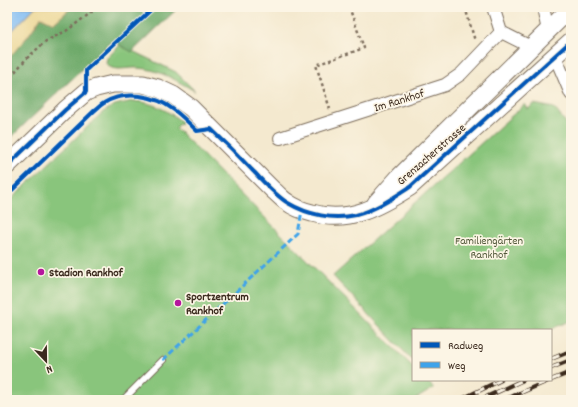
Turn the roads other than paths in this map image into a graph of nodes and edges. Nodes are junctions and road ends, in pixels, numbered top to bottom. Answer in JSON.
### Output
{"nodes":[{"id":1,"x":494,"y":7,"type":"edge"},
{"id":2,"x":543,"y":7,"type":"edge"},
{"id":3,"x":571,"y":8,"type":"edge"},
{"id":4,"x":548,"y":31,"type":"junction"},
{"id":5,"x":501,"y":32,"type":"junction"},
{"id":6,"x":571,"y":41,"type":"edge"},
{"id":7,"x":531,"y":47,"type":"junction"},
{"id":8,"x":555,"y":56,"type":"junction"},
{"id":9,"x":571,"y":94,"type":"edge"},
{"id":10,"x":280,"y":138,"type":"dead end"},
{"id":11,"x":7,"y":166,"type":"edge"},
{"id":12,"x":370,"y":210,"type":"junction"},
{"id":13,"x":163,"y":360,"type":"dead end"},
{"id":14,"x":123,"y":400,"type":"edge"}],
"edges":[{"from":1,"to":5,"type":"street"},
{"from":2,"to":4,"type":"street"},
{"from":3,"to":4,"type":"main road","name":"Grenzacherstrasse"},
{"from":4,"to":7,"type":"main road","name":"Grenzacherstrasse"},
{"from":4,"to":8,"type":"main road"},
{"from":5,"to":7,"type":"street"},
{"from":5,"to":10,"type":"street","name":"Im Rankhof"},
{"from":6,"to":8,"type":"main road","name":"Grenzacherstrasse"},
{"from":7,"to":8,"type":"main road"},
{"from":7,"to":12,"type":"main road","name":"Grenzacherstrasse"},
{"from":8,"to":9,"type":"street"},
{"from":8,"to":12,"type":"main road","name":"Grenzacherstrasse"},
{"from":11,"to":12,"type":"main road","name":"Grenzacherstrasse"},
{"from":13,"to":14,"type":"lane"}]}
